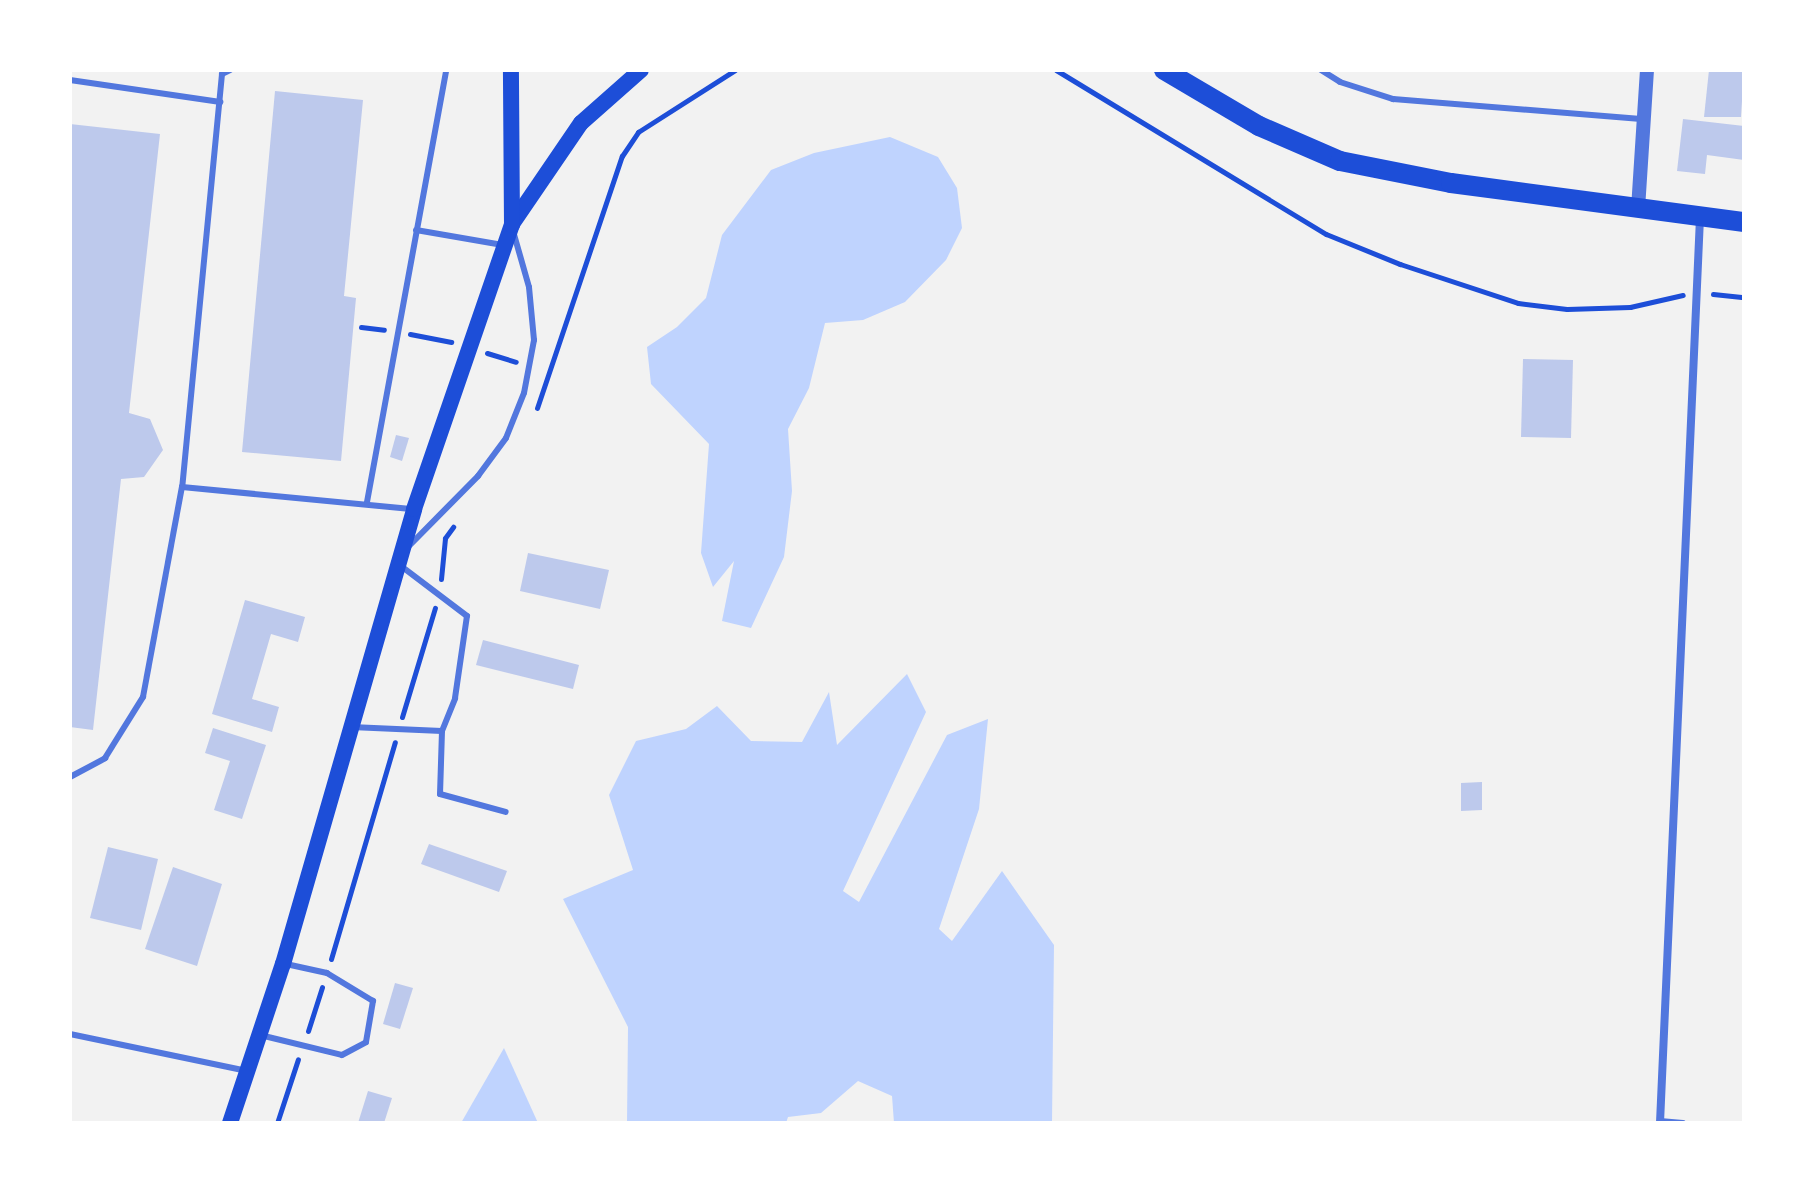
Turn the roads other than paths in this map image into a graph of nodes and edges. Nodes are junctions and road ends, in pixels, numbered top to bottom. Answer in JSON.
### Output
{"nodes":[{"id":1,"x":230,"y":70,"type":"edge"},
{"id":2,"x":446,"y":70,"type":"edge"},
{"id":3,"x":511,"y":70,"type":"edge"},
{"id":4,"x":641,"y":70,"type":"edge"},
{"id":5,"x":1164,"y":70,"type":"edge"},
{"id":6,"x":1321,"y":70,"type":"edge"},
{"id":7,"x":1647,"y":70,"type":"edge"},
{"id":8,"x":70,"y":80,"type":"edge"},
{"id":9,"x":220,"y":102,"type":"junction"},
{"id":10,"x":1644,"y":119,"type":"junction"},
{"id":11,"x":1638,"y":209,"type":"junction"},
{"id":12,"x":1700,"y":217,"type":"junction"},
{"id":13,"x":1744,"y":222,"type":"edge"},
{"id":14,"x":512,"y":225,"type":"junction"},
{"id":15,"x":416,"y":230,"type":"junction"},
{"id":16,"x":506,"y":245,"type":"junction"},
{"id":17,"x":182,"y":487,"type":"junction"},
{"id":18,"x":367,"y":502,"type":"junction"},
{"id":19,"x":414,"y":509,"type":"junction"},
{"id":20,"x":401,"y":559,"type":"junction"},
{"id":21,"x":348,"y":727,"type":"junction"},
{"id":22,"x":442,"y":731,"type":"junction"},
{"id":23,"x":70,"y":777,"type":"edge"},
{"id":24,"x":506,"y":812,"type":"dead end"},
{"id":25,"x":283,"y":964,"type":"junction"},
{"id":26,"x":70,"y":1034,"type":"edge"},
{"id":27,"x":259,"y":1035,"type":"junction"},
{"id":28,"x":247,"y":1071,"type":"junction"},
{"id":29,"x":1660,"y":1122,"type":"edge"},
{"id":30,"x":230,"y":1123,"type":"edge"},
{"id":31,"x":1683,"y":1123,"type":"edge"}],
"edges":[{"from":1,"to":9,"type":"lane"},
{"from":2,"to":15,"type":"lane"},
{"from":3,"to":14,"type":"main road"},
{"from":4,"to":14,"type":"main road"},
{"from":5,"to":11,"type":"main road"},
{"from":6,"to":10,"type":"lane"},
{"from":7,"to":10,"type":"street"},
{"from":8,"to":9,"type":"lane"},
{"from":9,"to":17,"type":"lane"},
{"from":10,"to":11,"type":"street"},
{"from":11,"to":12,"type":"main road"},
{"from":12,"to":13,"type":"main road"},
{"from":12,"to":29,"type":"street"},
{"from":14,"to":16,"type":"main road"},
{"from":14,"to":20,"type":"lane"},
{"from":15,"to":16,"type":"lane"},
{"from":15,"to":18,"type":"lane"},
{"from":16,"to":19,"type":"main road"},
{"from":17,"to":18,"type":"lane"},
{"from":17,"to":23,"type":"lane"},
{"from":18,"to":19,"type":"lane"},
{"from":19,"to":20,"type":"main road"},
{"from":20,"to":21,"type":"main road"},
{"from":20,"to":22,"type":"lane"},
{"from":21,"to":22,"type":"lane"},
{"from":21,"to":25,"type":"main road"},
{"from":22,"to":24,"type":"lane"},
{"from":25,"to":27,"type":"main road"},
{"from":25,"to":27,"type":"lane"},
{"from":26,"to":28,"type":"lane"},
{"from":27,"to":28,"type":"main road"},
{"from":28,"to":30,"type":"main road"},
{"from":29,"to":31,"type":"lane"}]}
